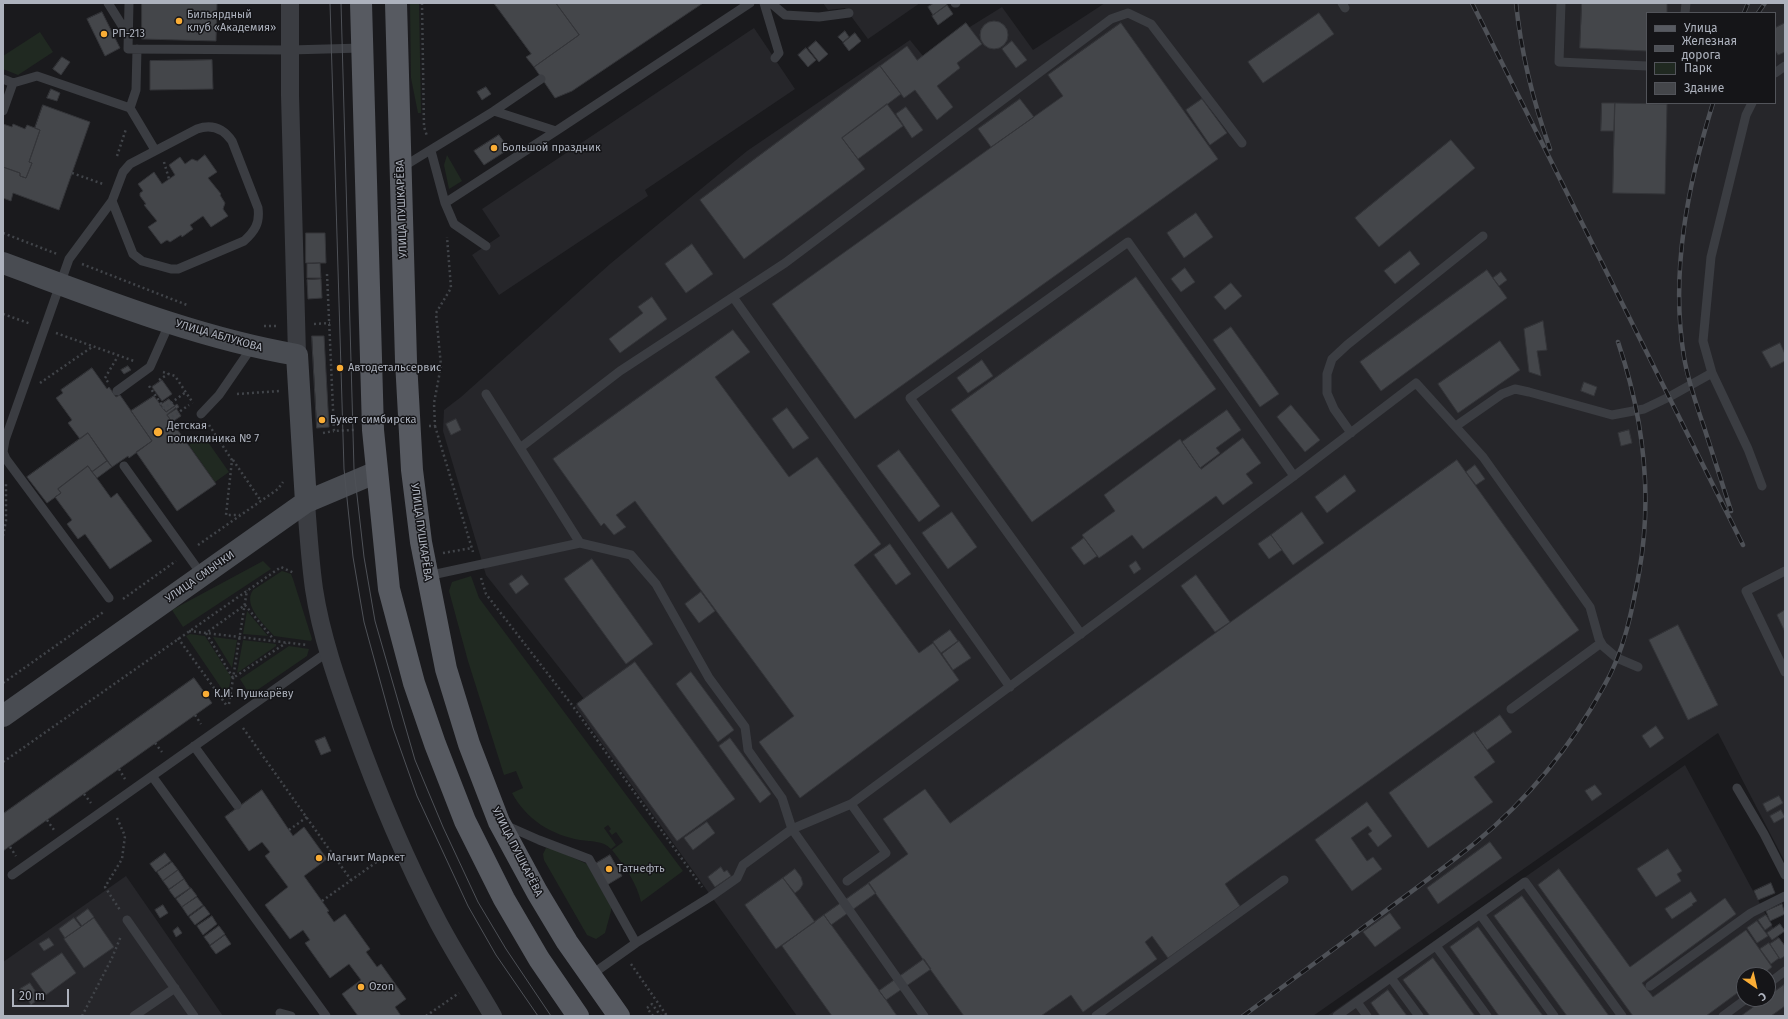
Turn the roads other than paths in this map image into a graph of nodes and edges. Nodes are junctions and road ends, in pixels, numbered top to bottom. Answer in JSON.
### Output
{"nodes":[{"id":1,"x":108,"y":3,"type":"edge"},
{"id":2,"x":129,"y":3,"type":"edge"},
{"id":3,"x":290,"y":3,"type":"edge"},
{"id":4,"x":360,"y":3,"type":"edge"},
{"id":5,"x":396,"y":3,"type":"edge"},
{"id":6,"x":750,"y":3,"type":"edge"},
{"id":7,"x":764,"y":3,"type":"edge"},
{"id":8,"x":771,"y":3,"type":"edge"},
{"id":9,"x":1561,"y":3,"type":"edge"},
{"id":10,"x":849,"y":13,"type":"dead end"},
{"id":11,"x":128,"y":35,"type":"junction"},
{"id":12,"x":362,"y":48,"type":"junction"},
{"id":13,"x":137,"y":49,"type":"junction"},
{"id":14,"x":290,"y":50,"type":"junction"},
{"id":15,"x":775,"y":58,"type":"dead end"},
{"id":16,"x":1646,"y":66,"type":"edge"},
{"id":17,"x":1785,"y":66,"type":"edge"},
{"id":18,"x":1776,"y":71,"type":"edge"},
{"id":19,"x":541,"y":78,"type":"dead end"},
{"id":20,"x":3,"y":79,"type":"edge"},
{"id":21,"x":13,"y":83,"type":"junction"},
{"id":22,"x":1752,"y":104,"type":"edge"},
{"id":23,"x":130,"y":108,"type":"junction"},
{"id":24,"x":3,"y":111,"type":"edge"},
{"id":25,"x":494,"y":111,"type":"junction"},
{"id":26,"x":556,"y":131,"type":"junction"},
{"id":27,"x":1242,"y":143,"type":"dead end"},
{"id":28,"x":155,"y":150,"type":"junction"},
{"id":29,"x":431,"y":151,"type":"junction"},
{"id":30,"x":400,"y":168,"type":"junction"},
{"id":31,"x":112,"y":201,"type":"junction"},
{"id":32,"x":445,"y":203,"type":"junction"},
{"id":33,"x":1483,"y":236,"type":"dead end"},
{"id":34,"x":486,"y":246,"type":"dead end"},
{"id":35,"x":3,"y":263,"type":"edge"},
{"id":36,"x":60,"y":284,"type":"junction"},
{"id":37,"x":733,"y":297,"type":"junction"},
{"id":38,"x":170,"y":322,"type":"junction"},
{"id":39,"x":252,"y":347,"type":"junction"},
{"id":40,"x":297,"y":354,"type":"junction"},
{"id":41,"x":1712,"y":373,"type":"junction"},
{"id":42,"x":116,"y":391,"type":"dead end"},
{"id":43,"x":486,"y":394,"type":"dead end"},
{"id":44,"x":200,"y":414,"type":"road end"},
{"id":45,"x":1456,"y":426,"type":"junction"},
{"id":46,"x":1350,"y":433,"type":"junction"},
{"id":47,"x":4,"y":440,"type":"edge"},
{"id":48,"x":520,"y":448,"type":"junction"},
{"id":49,"x":124,"y":466,"type":"dead end"},
{"id":50,"x":412,"y":470,"type":"junction"},
{"id":51,"x":377,"y":472,"type":"junction"},
{"id":52,"x":1294,"y":476,"type":"junction"},
{"id":53,"x":1762,"y":486,"type":"dead end"},
{"id":54,"x":306,"y":502,"type":"junction"},
{"id":55,"x":580,"y":543,"type":"junction"},
{"id":56,"x":1785,"y":571,"type":"edge"},
{"id":57,"x":202,"y":575,"type":"junction"},
{"id":58,"x":427,"y":576,"type":"junction"},
{"id":59,"x":109,"y":598,"type":"dead end"},
{"id":60,"x":1081,"y":634,"type":"junction"},
{"id":61,"x":1601,"y":642,"type":"junction"},
{"id":62,"x":329,"y":651,"type":"junction"},
{"id":63,"x":1638,"y":667,"type":"dead end"},
{"id":64,"x":1785,"y":672,"type":"edge"},
{"id":65,"x":1010,"y":687,"type":"junction"},
{"id":66,"x":1511,"y":709,"type":"dead end"},
{"id":67,"x":3,"y":716,"type":"edge"},
{"id":68,"x":194,"y":746,"type":"junction"},
{"id":69,"x":152,"y":776,"type":"junction"},
{"id":70,"x":1737,"y":788,"type":"dead end"},
{"id":71,"x":851,"y":804,"type":"junction"},
{"id":72,"x":237,"y":805,"type":"dead end"},
{"id":73,"x":499,"y":822,"type":"junction"},
{"id":74,"x":792,"y":829,"type":"junction"},
{"id":75,"x":12,"y":875,"type":"dead end"},
{"id":76,"x":1785,"y":875,"type":"edge"},
{"id":77,"x":1284,"y":880,"type":"dead end"},
{"id":78,"x":847,"y":881,"type":"dead end"},
{"id":79,"x":1785,"y":896,"type":"edge"},
{"id":80,"x":1480,"y":914,"type":"junction"},
{"id":81,"x":127,"y":920,"type":"road end"},
{"id":82,"x":636,"y":942,"type":"junction"},
{"id":83,"x":1436,"y":946,"type":"junction"},
{"id":84,"x":1785,"y":971,"type":"edge"},
{"id":85,"x":591,"y":975,"type":"junction"},
{"id":86,"x":1391,"y":978,"type":"junction"},
{"id":87,"x":1776,"y":978,"type":"edge"},
{"id":88,"x":1650,"y":986,"type":"dead end"},
{"id":89,"x":175,"y":988,"type":"junction"},
{"id":90,"x":564,"y":994,"type":"junction"},
{"id":91,"x":1357,"y":1002,"type":"junction"},
{"id":92,"x":1736,"y":1006,"type":"edge"},
{"id":93,"x":280,"y":1013,"type":"dead end"},
{"id":94,"x":134,"y":1016,"type":"edge"},
{"id":95,"x":194,"y":1016,"type":"edge"},
{"id":96,"x":291,"y":1016,"type":"edge"},
{"id":97,"x":326,"y":1016,"type":"edge"},
{"id":98,"x":493,"y":1016,"type":"edge"},
{"id":99,"x":578,"y":1016,"type":"edge"},
{"id":100,"x":619,"y":1016,"type":"edge"},
{"id":101,"x":924,"y":1016,"type":"edge"},
{"id":102,"x":1096,"y":1016,"type":"edge"},
{"id":103,"x":1337,"y":1016,"type":"edge"},
{"id":104,"x":1367,"y":1016,"type":"edge"},
{"id":105,"x":1419,"y":1016,"type":"edge"},
{"id":106,"x":1488,"y":1016,"type":"edge"},
{"id":107,"x":1554,"y":1016,"type":"edge"},
{"id":108,"x":1622,"y":1016,"type":"edge"},
{"id":109,"x":1722,"y":1016,"type":"edge"}],
"edges":[{"from":1,"to":11,"type":"lane"},
{"from":2,"to":11,"type":"lane"},
{"from":3,"to":14,"type":"street"},
{"from":4,"to":12,"type":"main road"},
{"from":5,"to":30,"type":"main road","name":"УЛИЦА ПУШКАРЁВА"},
{"from":6,"to":26,"type":"lane"},
{"from":7,"to":15,"type":"lane"},
{"from":8,"to":10,"type":"lane"},
{"from":9,"to":16,"type":"lane"},
{"from":11,"to":13,"type":"lane"},
{"from":12,"to":14,"type":"lane"},
{"from":12,"to":51,"type":"main road"},
{"from":13,"to":14,"type":"lane"},
{"from":13,"to":23,"type":"lane"},
{"from":14,"to":40,"type":"street"},
{"from":17,"to":18,"type":"lane"},
{"from":19,"to":25,"type":"lane"},
{"from":20,"to":21,"type":"lane"},
{"from":21,"to":23,"type":"lane"},
{"from":21,"to":24,"type":"lane"},
{"from":22,"to":41,"type":"lane"},
{"from":23,"to":28,"type":"lane"},
{"from":25,"to":26,"type":"lane"},
{"from":25,"to":29,"type":"lane"},
{"from":26,"to":32,"type":"lane"},
{"from":27,"to":37,"type":"lane"},
{"from":28,"to":31,"type":"lane"},
{"from":28,"to":31,"type":"lane"},
{"from":29,"to":30,"type":"lane"},
{"from":29,"to":32,"type":"lane"},
{"from":30,"to":50,"type":"main road","name":"УЛИЦА ПУШКАРЁВА"},
{"from":31,"to":36,"type":"lane"},
{"from":32,"to":34,"type":"lane"},
{"from":33,"to":46,"type":"lane"},
{"from":35,"to":36,"type":"street","name":"УЛИЦА АБЛУКОВА"},
{"from":36,"to":38,"type":"street","name":"УЛИЦА АБЛУКОВА"},
{"from":36,"to":47,"type":"lane"},
{"from":37,"to":48,"type":"lane"},
{"from":37,"to":65,"type":"lane"},
{"from":38,"to":39,"type":"street","name":"УЛИЦА АБЛУКОВА"},
{"from":38,"to":42,"type":"lane"},
{"from":39,"to":40,"type":"street","name":"УЛИЦА АБЛУКОВА"},
{"from":39,"to":44,"type":"lane"},
{"from":40,"to":54,"type":"street"},
{"from":41,"to":45,"type":"lane"},
{"from":41,"to":53,"type":"lane"},
{"from":43,"to":48,"type":"lane"},
{"from":45,"to":46,"type":"lane"},
{"from":45,"to":61,"type":"lane"},
{"from":46,"to":52,"type":"lane"},
{"from":47,"to":59,"type":"lane"},
{"from":48,"to":55,"type":"lane"},
{"from":49,"to":57,"type":"lane"},
{"from":50,"to":51,"type":"main road","name":"УЛИЦА СМЫЧКИ"},
{"from":50,"to":58,"type":"main road","name":"УЛИЦА ПУШКАРЁВА"},
{"from":51,"to":54,"type":"street","name":"УЛИЦА СМЫЧКИ"},
{"from":51,"to":90,"type":"main road"},
{"from":52,"to":60,"type":"lane"},
{"from":52,"to":60,"type":"lane"},
{"from":54,"to":57,"type":"street","name":"УЛИЦА СМЫЧКИ"},
{"from":54,"to":62,"type":"street"},
{"from":55,"to":58,"type":"lane"},
{"from":55,"to":74,"type":"lane"},
{"from":56,"to":64,"type":"lane"},
{"from":57,"to":67,"type":"street","name":"УЛИЦА СМЫЧКИ"},
{"from":58,"to":73,"type":"main road","name":"УЛИЦА ПУШКАРЁВА"},
{"from":60,"to":65,"type":"lane"},
{"from":61,"to":63,"type":"lane"},
{"from":61,"to":66,"type":"lane"},
{"from":62,"to":68,"type":"lane"},
{"from":62,"to":98,"type":"street"},
{"from":65,"to":71,"type":"lane"},
{"from":68,"to":69,"type":"lane"},
{"from":68,"to":72,"type":"lane"},
{"from":69,"to":75,"type":"lane"},
{"from":69,"to":97,"type":"lane"},
{"from":70,"to":76,"type":"lane"},
{"from":71,"to":74,"type":"lane"},
{"from":71,"to":78,"type":"lane"},
{"from":73,"to":82,"type":"lane"},
{"from":73,"to":85,"type":"main road","name":"УЛИЦА ПУШКАРЁВА"},
{"from":74,"to":82,"type":"lane"},
{"from":74,"to":101,"type":"lane"},
{"from":77,"to":102,"type":"lane"},
{"from":79,"to":88,"type":"lane"},
{"from":80,"to":83,"type":"lane"},
{"from":80,"to":107,"type":"lane"},
{"from":80,"to":108,"type":"lane"},
{"from":81,"to":89,"type":"lane"},
{"from":82,"to":85,"type":"lane"},
{"from":83,"to":86,"type":"lane"},
{"from":83,"to":106,"type":"lane"},
{"from":84,"to":87,"type":"lane"},
{"from":85,"to":90,"type":"main road"},
{"from":85,"to":100,"type":"main road","name":"УЛИЦА ПУШКАРЁВА"},
{"from":86,"to":91,"type":"lane"},
{"from":86,"to":105,"type":"lane"},
{"from":89,"to":94,"type":"lane"},
{"from":89,"to":95,"type":"lane"},
{"from":90,"to":99,"type":"main road"},
{"from":91,"to":103,"type":"lane"},
{"from":91,"to":104,"type":"lane"},
{"from":92,"to":109,"type":"lane"},
{"from":93,"to":96,"type":"lane"}]}
